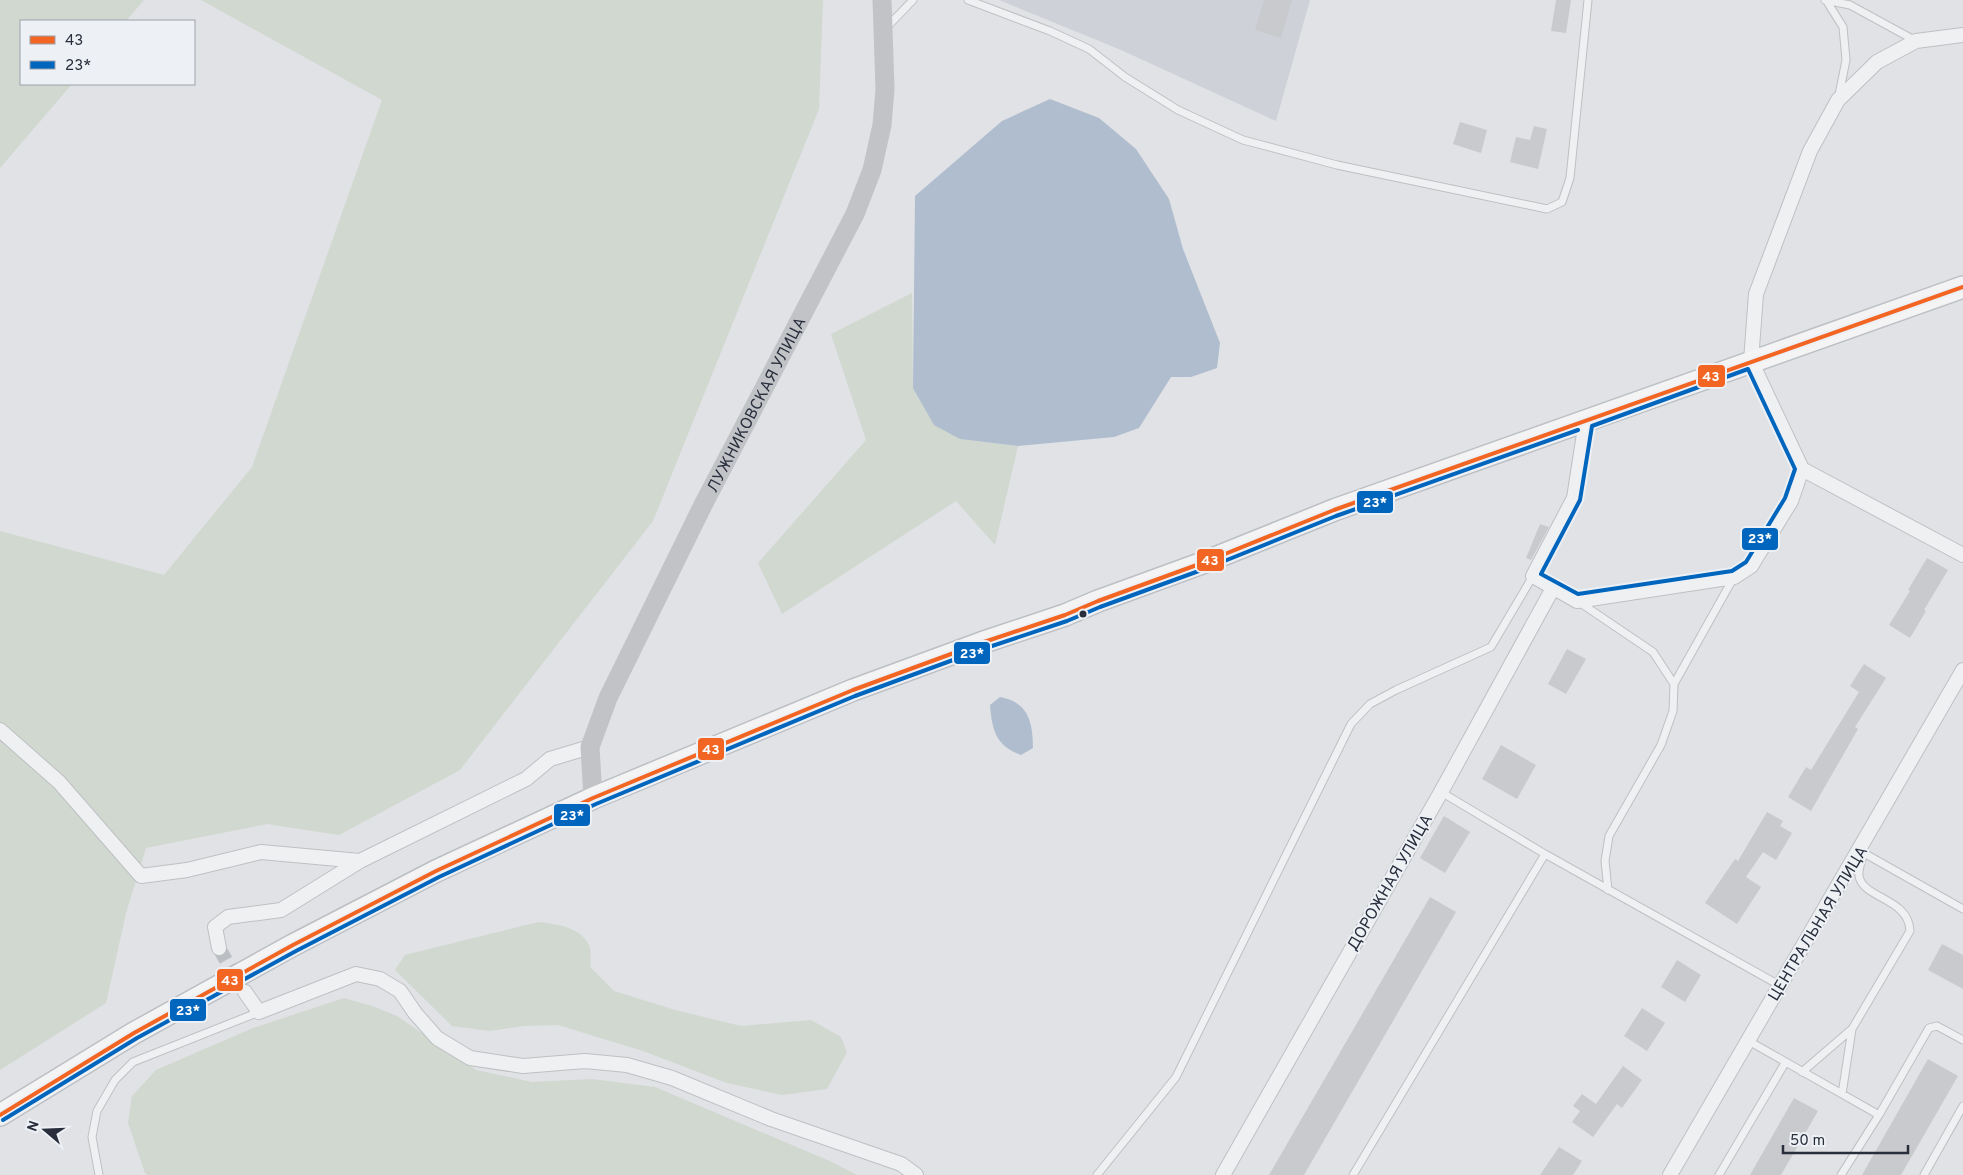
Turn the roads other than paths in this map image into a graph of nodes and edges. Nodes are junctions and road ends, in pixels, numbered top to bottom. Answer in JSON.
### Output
{"nodes":[{"id":1,"x":882,"y":0,"type":"edge"},
{"id":2,"x":913,"y":0,"type":"edge"},
{"id":3,"x":968,"y":0,"type":"edge"},
{"id":4,"x":1588,"y":0,"type":"edge"},
{"id":5,"x":1826,"y":0,"type":"edge"},
{"id":6,"x":883,"y":31,"type":"junction"},
{"id":7,"x":1963,"y":35,"type":"edge"},
{"id":8,"x":1916,"y":41,"type":"junction"},
{"id":9,"x":1838,"y":100,"type":"junction"},
{"id":10,"x":1963,"y":287,"type":"edge"},
{"id":11,"x":1752,"y":361,"type":"junction"},
{"id":12,"x":1586,"y":421,"type":"junction"},
{"id":13,"x":1802,"y":469,"type":"junction"},
{"id":14,"x":1963,"y":555,"type":"edge"},
{"id":15,"x":1533,"y":576,"type":"junction"},
{"id":16,"x":1734,"y":577,"type":"junction"},
{"id":17,"x":1553,"y":588,"type":"junction"},
{"id":18,"x":1577,"y":601,"type":"junction"},
{"id":19,"x":1963,"y":670,"type":"edge"},
{"id":20,"x":1674,"y":684,"type":"junction"},
{"id":21,"x":0,"y":730,"type":"edge"},
{"id":22,"x":590,"y":747,"type":"junction"},
{"id":23,"x":1440,"y":792,"type":"junction"},
{"id":24,"x":593,"y":798,"type":"junction"},
{"id":25,"x":1861,"y":852,"type":"junction"},
{"id":26,"x":1545,"y":854,"type":"junction"},
{"id":27,"x":360,"y":861,"type":"junction"},
{"id":28,"x":1608,"y":890,"type":"junction"},
{"id":29,"x":1963,"y":908,"type":"edge"},
{"id":30,"x":219,"y":948,"type":"tunnel mouth"},
{"id":31,"x":1779,"y":985,"type":"junction"},
{"id":32,"x":244,"y":992,"type":"tunnel mouth"},
{"id":33,"x":259,"y":1012,"type":"junction"},
{"id":34,"x":1852,"y":1029,"type":"junction"},
{"id":35,"x":1747,"y":1040,"type":"junction"},
{"id":36,"x":1963,"y":1040,"type":"edge"},
{"id":37,"x":1786,"y":1063,"type":"junction"},
{"id":38,"x":1802,"y":1072,"type":"junction"},
{"id":39,"x":1842,"y":1094,"type":"junction"},
{"id":40,"x":1963,"y":1106,"type":"edge"},
{"id":41,"x":0,"y":1115,"type":"edge"},
{"id":42,"x":1879,"y":1115,"type":"junction"},
{"id":43,"x":99,"y":1175,"type":"edge"},
{"id":44,"x":916,"y":1175,"type":"edge"},
{"id":45,"x":1097,"y":1175,"type":"edge"},
{"id":46,"x":1223,"y":1175,"type":"edge"},
{"id":47,"x":1353,"y":1175,"type":"edge"},
{"id":48,"x":1670,"y":1175,"type":"edge"},
{"id":49,"x":1719,"y":1175,"type":"edge"},
{"id":50,"x":1841,"y":1175,"type":"edge"},
{"id":51,"x":1924,"y":1175,"type":"edge"}],
"edges":[{"from":1,"to":6,"type":"street","name":"ЛУЖНИКОВСКАЯ УЛИЦА"},
{"from":2,"to":6,"type":"lane"},
{"from":3,"to":4,"type":"lane"},
{"from":5,"to":8,"type":"lane"},
{"from":5,"to":9,"type":"lane"},
{"from":6,"to":22,"type":"street","name":"ЛУЖНИКОВСКАЯ УЛИЦА"},
{"from":7,"to":8,"type":"street"},
{"from":8,"to":9,"type":"street"},
{"from":9,"to":11,"type":"street"},
{"from":10,"to":11,"type":"main road"},
{"from":11,"to":12,"type":"main road"},
{"from":11,"to":13,"type":"street"},
{"from":12,"to":15,"type":"street"},
{"from":12,"to":24,"type":"main road"},
{"from":13,"to":14,"type":"street"},
{"from":13,"to":16,"type":"street"},
{"from":15,"to":17,"type":"street"},
{"from":15,"to":45,"type":"lane"},
{"from":16,"to":18,"type":"street"},
{"from":16,"to":20,"type":"lane"},
{"from":17,"to":18,"type":"street"},
{"from":17,"to":23,"type":"street","name":"ДОРОЖНАЯ УЛИЦА"},
{"from":18,"to":20,"type":"lane"},
{"from":19,"to":25,"type":"street","name":"ЦЕНТРАЛЬНАЯ УЛИЦА"},
{"from":20,"to":28,"type":"lane"},
{"from":21,"to":27,"type":"street"},
{"from":22,"to":24,"type":"street","name":"ЛУЖНИКОВСКАЯ УЛИЦА"},
{"from":22,"to":27,"type":"street"},
{"from":23,"to":26,"type":"lane"},
{"from":23,"to":46,"type":"street","name":"ДОРОЖНАЯ УЛИЦА"},
{"from":24,"to":41,"type":"main road"},
{"from":25,"to":29,"type":"lane"},
{"from":25,"to":31,"type":"street","name":"ЦЕНТРАЛЬНАЯ УЛИЦА"},
{"from":25,"to":34,"type":"lane"},
{"from":26,"to":28,"type":"lane"},
{"from":26,"to":47,"type":"lane"},
{"from":27,"to":30,"type":"street"},
{"from":28,"to":31,"type":"lane"},
{"from":31,"to":35,"type":"street","name":"ЦЕНТРАЛЬНАЯ УЛИЦА"},
{"from":32,"to":33,"type":"street"},
{"from":33,"to":43,"type":"lane"},
{"from":33,"to":44,"type":"street"},
{"from":34,"to":38,"type":"lane"},
{"from":34,"to":39,"type":"lane"},
{"from":35,"to":37,"type":"lane"},
{"from":35,"to":48,"type":"street","name":"ЦЕНТРАЛЬНАЯ УЛИЦА"},
{"from":36,"to":42,"type":"lane"},
{"from":37,"to":38,"type":"lane"},
{"from":37,"to":49,"type":"lane"},
{"from":38,"to":39,"type":"lane"},
{"from":39,"to":42,"type":"lane"},
{"from":40,"to":51,"type":"lane"},
{"from":42,"to":50,"type":"lane"}]}
